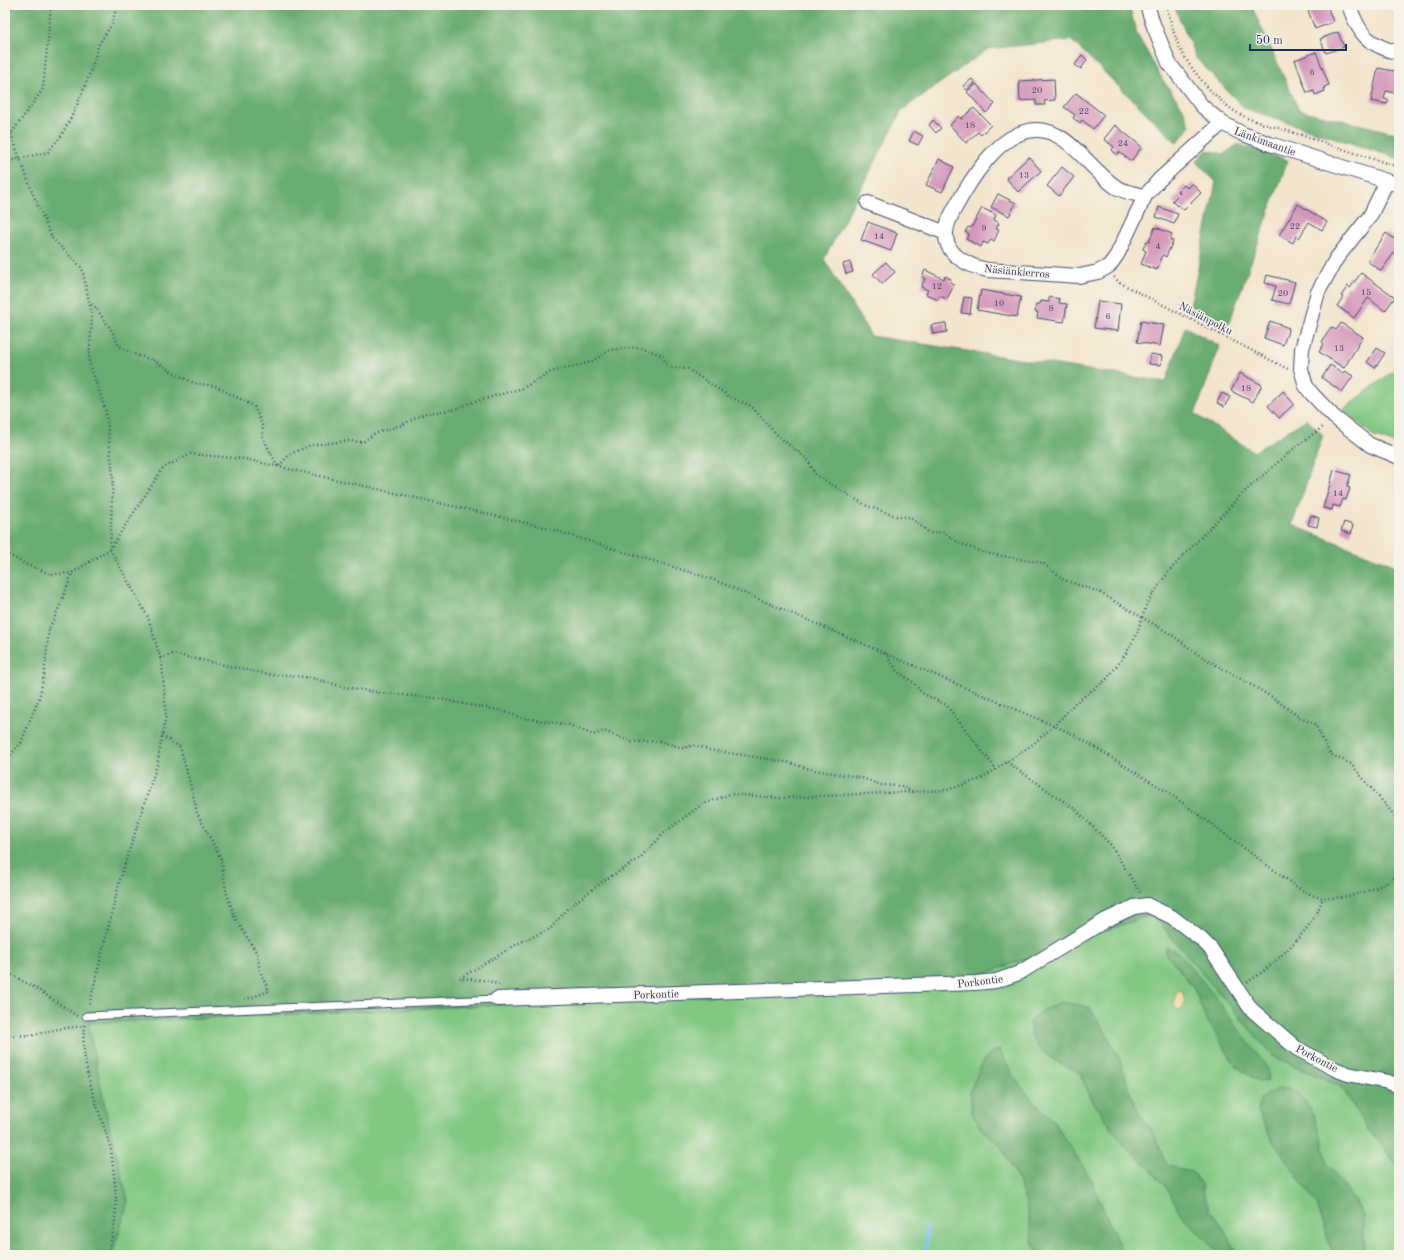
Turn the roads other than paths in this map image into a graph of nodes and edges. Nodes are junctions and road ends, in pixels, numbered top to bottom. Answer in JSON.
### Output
{"nodes":[{"id":1,"x":1147,"y":5,"type":"edge"},
{"id":2,"x":1349,"y":5,"type":"edge"},
{"id":3,"x":1399,"y":53,"type":"edge"},
{"id":4,"x":1222,"y":123,"type":"junction"},
{"id":5,"x":1393,"y":183,"type":"edge"},
{"id":6,"x":1145,"y":196,"type":"junction"},
{"id":7,"x":868,"y":203,"type":"dead end"},
{"id":8,"x":946,"y":233,"type":"junction"},
{"id":9,"x":1399,"y":457,"type":"edge"},
{"id":10,"x":500,"y":993,"type":"joint"},
{"id":11,"x":86,"y":1020,"type":"road end"},
{"id":12,"x":1399,"y":1086,"type":"edge"}],
"edges":[{"from":1,"to":4,"type":"street","name":"Länkimaantie"},
{"from":2,"to":3,"type":"street"},
{"from":4,"to":5,"type":"street","name":"Länkimaantie"},
{"from":4,"to":6,"type":"street"},
{"from":5,"to":9,"type":"street"},
{"from":6,"to":8,"type":"street","name":"Näsiänkierros"},
{"from":6,"to":8,"type":"street"},
{"from":7,"to":8,"type":"street"},
{"from":10,"to":11,"type":"lane"},
{"from":10,"to":12,"type":"street","name":"Porkontie"}]}
